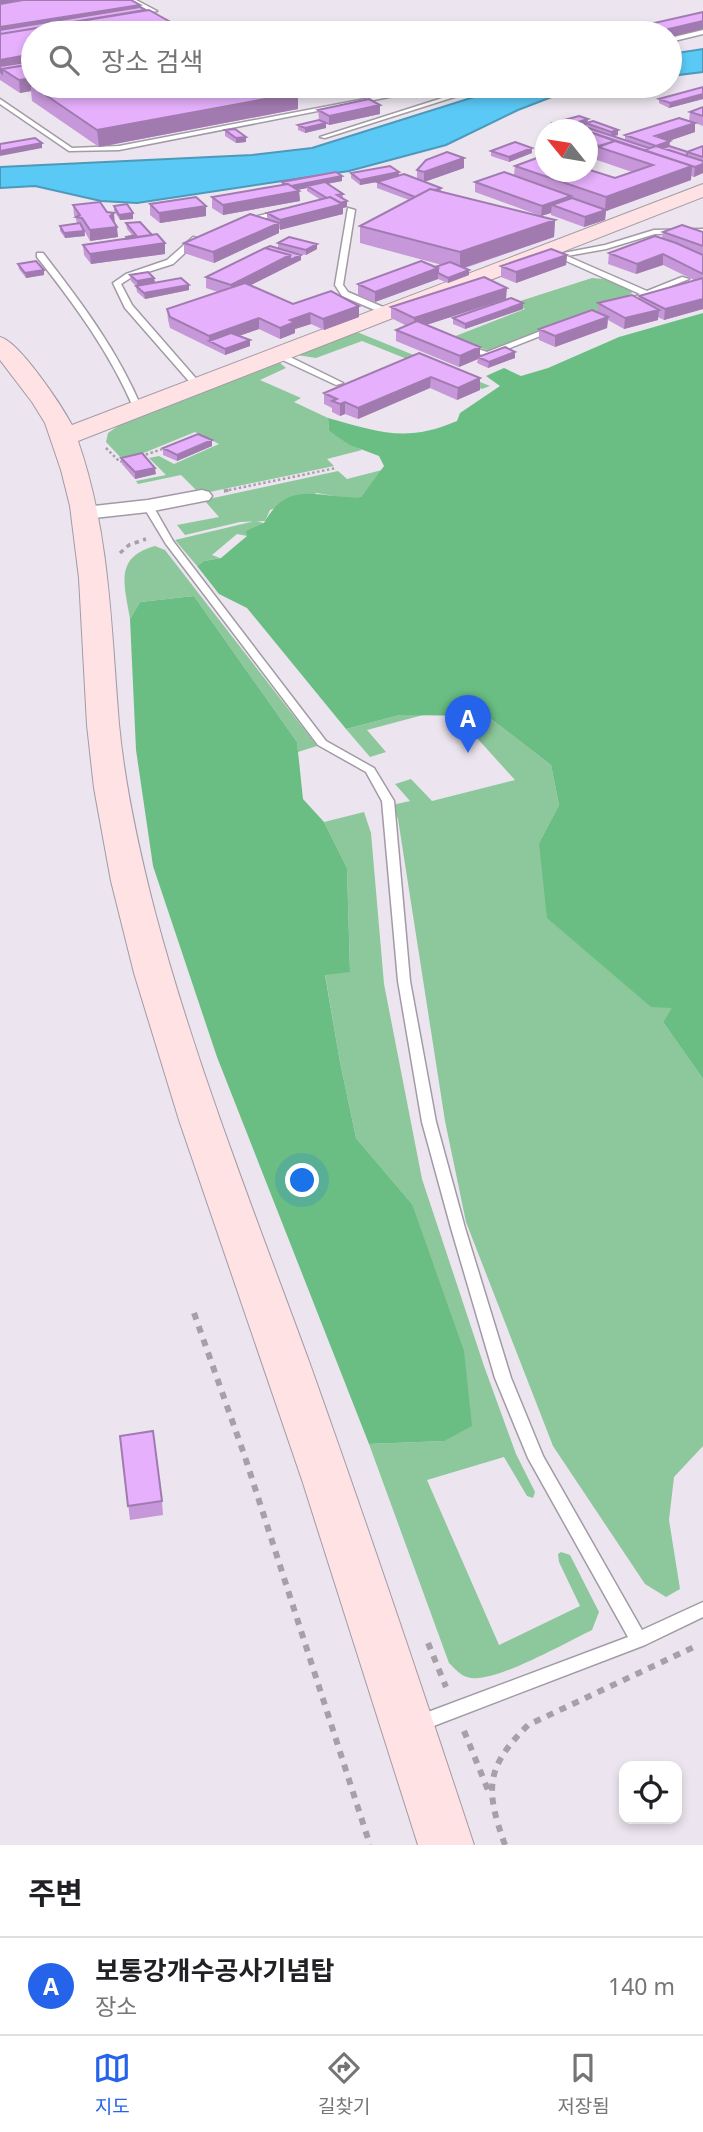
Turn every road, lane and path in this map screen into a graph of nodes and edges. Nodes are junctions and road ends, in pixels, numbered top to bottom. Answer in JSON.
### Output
{"nodes":[{"id":1,"x":132,"y":0,"type":"edge"},
{"id":2,"x":154,"y":11,"type":"edge"},
{"id":3,"x":703,"y":32,"type":"edge"},
{"id":4,"x":682,"y":37,"type":"edge"},
{"id":5,"x":379,"y":98,"type":"edge"},
{"id":6,"x":448,"y":98,"type":"edge"},
{"id":7,"x":0,"y":101,"type":"edge"},
{"id":8,"x":13,"y":111,"type":"junction"},
{"id":9,"x":0,"y":113,"type":"edge"},
{"id":10,"x":323,"y":137,"type":"dead end"},
{"id":11,"x":703,"y":190,"type":"edge"},
{"id":12,"x":351,"y":210,"type":"dead end"},
{"id":13,"x":286,"y":211,"type":"edge"},
{"id":14,"x":236,"y":222,"type":"edge"},
{"id":15,"x":703,"y":231,"type":"edge"},
{"id":16,"x":207,"y":234,"type":"edge"},
{"id":17,"x":552,"y":252,"type":"junction"},
{"id":18,"x":40,"y":255,"type":"dead end"},
{"id":19,"x":685,"y":279,"type":"edge"},
{"id":20,"x":647,"y":294,"type":"junction"},
{"id":21,"x":623,"y":303,"type":"edge"},
{"id":22,"x":387,"y":312,"type":"junction"},
{"id":23,"x":561,"y":327,"type":"edge"},
{"id":24,"x":451,"y":341,"type":"edge"},
{"id":25,"x":0,"y":344,"type":"edge"},
{"id":26,"x":277,"y":355,"type":"junction"},
{"id":27,"x":339,"y":383,"type":"edge"},
{"id":28,"x":197,"y":386,"type":"junction"},
{"id":29,"x":138,"y":409,"type":"junction"},
{"id":30,"x":64,"y":437,"type":"junction"},
{"id":31,"x":336,"y":468,"type":"dead end"},
{"id":32,"x":202,"y":496,"type":"joint"},
{"id":33,"x":148,"y":506,"type":"junction"},
{"id":34,"x":85,"y":513,"type":"junction"},
{"id":35,"x":165,"y":535,"type":"junction"},
{"id":36,"x":116,"y":562,"type":"dead end"},
{"id":37,"x":194,"y":1313,"type":"dead end"},
{"id":38,"x":703,"y":1609,"type":"edge"},
{"id":39,"x":424,"y":1631,"type":"dead end"},
{"id":40,"x":639,"y":1640,"type":"junction"},
{"id":41,"x":694,"y":1647,"type":"dead end"},
{"id":42,"x":433,"y":1658,"type":"dead end"},
{"id":43,"x":408,"y":1728,"type":"junction"},
{"id":44,"x":370,"y":1845,"type":"edge"},
{"id":45,"x":446,"y":1845,"type":"edge"},
{"id":46,"x":505,"y":1845,"type":"edge"}],
"edges":[{"from":1,"to":2,"type":"lane"},
{"from":3,"to":4,"type":"lane"},
{"from":5,"to":8,"type":"lane"},
{"from":6,"to":10,"type":"lane"},
{"from":7,"to":8,"type":"lane"},
{"from":8,"to":9,"type":"lane"},
{"from":11,"to":17,"type":"main road"},
{"from":12,"to":22,"type":"lane"},
{"from":13,"to":14,"type":"lane"},
{"from":15,"to":17,"type":"lane"},
{"from":16,"to":28,"type":"lane"},
{"from":17,"to":20,"type":"lane"},
{"from":17,"to":22,"type":"main road"},
{"from":18,"to":29,"type":"lane"},
{"from":19,"to":20,"type":"lane"},
{"from":20,"to":21,"type":"lane"},
{"from":22,"to":26,"type":"main road"},
{"from":23,"to":24,"type":"lane"},
{"from":25,"to":30,"type":"main road"},
{"from":26,"to":27,"type":"lane"},
{"from":26,"to":28,"type":"main road"},
{"from":28,"to":29,"type":"main road"},
{"from":29,"to":30,"type":"main road"},
{"from":30,"to":34,"type":"main road"},
{"from":31,"to":32,"type":"path"},
{"from":32,"to":33,"type":"street"},
{"from":33,"to":34,"type":"street"},
{"from":33,"to":35,"type":"lane"},
{"from":34,"to":43,"type":"main road"},
{"from":35,"to":36,"type":"path"},
{"from":35,"to":40,"type":"lane"},
{"from":37,"to":44,"type":"path"},
{"from":38,"to":40,"type":"lane"},
{"from":39,"to":42,"type":"path"},
{"from":40,"to":43,"type":"lane"},
{"from":41,"to":46,"type":"path"},
{"from":43,"to":45,"type":"main road"}]}
